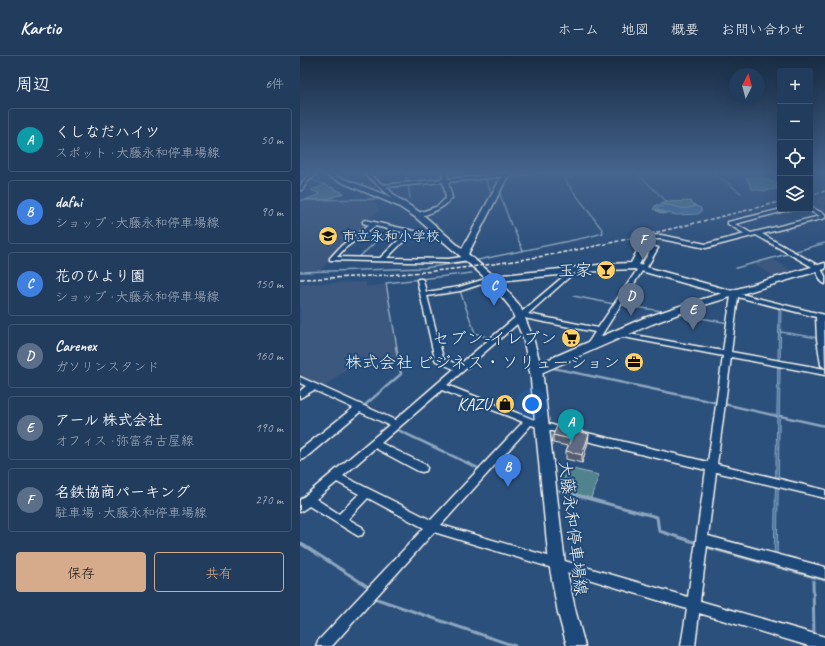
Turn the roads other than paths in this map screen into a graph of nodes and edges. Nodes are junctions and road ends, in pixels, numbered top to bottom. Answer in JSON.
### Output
{"nodes":[{"id":1,"x":390,"y":200,"type":"edge"},
{"id":2,"x":397,"y":200,"type":"edge"},
{"id":3,"x":448,"y":200,"type":"edge"},
{"id":4,"x":493,"y":200,"type":"edge"},
{"id":5,"x":401,"y":204,"type":"junction"},
{"id":6,"x":813,"y":210,"type":"edge"},
{"id":7,"x":777,"y":212,"type":"edge"},
{"id":8,"x":418,"y":215,"type":"junction"},
{"id":9,"x":366,"y":222,"type":"dead end"},
{"id":10,"x":374,"y":224,"type":"junction"},
{"id":11,"x":410,"y":232,"type":"junction"},
{"id":12,"x":757,"y":233,"type":"junction"},
{"id":13,"x":750,"y":235,"type":"junction"},
{"id":14,"x":446,"y":238,"type":"junction"},
{"id":15,"x":644,"y":246,"type":"joint"},
{"id":16,"x":466,"y":256,"type":"junction"},
{"id":17,"x":381,"y":260,"type":"junction"},
{"id":18,"x":640,"y":268,"type":"junction"},
{"id":19,"x":820,"y":268,"type":"edge"},
{"id":20,"x":572,"y":271,"type":"junction"},
{"id":21,"x":420,"y":280,"type":"dead end"},
{"id":22,"x":492,"y":280,"type":"junction"},
{"id":23,"x":825,"y":282,"type":"edge"},
{"id":24,"x":734,"y":294,"type":"junction"},
{"id":25,"x":423,"y":295,"type":"junction"},
{"id":26,"x":521,"y":316,"type":"junction"},
{"id":27,"x":823,"y":317,"type":"edge"},
{"id":28,"x":600,"y":331,"type":"junction"},
{"id":29,"x":618,"y":334,"type":"junction"},
{"id":30,"x":591,"y":345,"type":"junction"},
{"id":31,"x":728,"y":354,"type":"junction"},
{"id":32,"x":825,"y":365,"type":"edge"},
{"id":33,"x":461,"y":369,"type":"junction"},
{"id":34,"x":536,"y":370,"type":"junction"},
{"id":35,"x":825,"y":372,"type":"edge"},
{"id":36,"x":300,"y":380,"type":"edge"},
{"id":37,"x":313,"y":386,"type":"junction"},
{"id":38,"x":441,"y":386,"type":"junction"},
{"id":39,"x":300,"y":395,"type":"edge"},
{"id":40,"x":360,"y":407,"type":"junction"},
{"id":41,"x":529,"y":422,"type":"junction"},
{"id":42,"x":395,"y":424,"type":"junction"},
{"id":43,"x":542,"y":426,"type":"junction"},
{"id":44,"x":373,"y":443,"type":"junction"},
{"id":45,"x":300,"y":456,"type":"edge"},
{"id":46,"x":422,"y":468,"type":"dead end"},
{"id":47,"x":712,"y":468,"type":"junction"},
{"id":48,"x":336,"y":476,"type":"junction"},
{"id":49,"x":367,"y":493,"type":"junction"},
{"id":50,"x":825,"y":494,"type":"edge"},
{"id":51,"x":304,"y":503,"type":"edge"},
{"id":52,"x":340,"y":520,"type":"junction"},
{"id":53,"x":433,"y":527,"type":"junction"},
{"id":54,"x":358,"y":531,"type":"dead end"},
{"id":55,"x":702,"y":542,"type":"junction"},
{"id":56,"x":557,"y":563,"type":"junction"},
{"id":57,"x":825,"y":573,"type":"edge"},
{"id":58,"x":693,"y":604,"type":"junction"},
{"id":59,"x":825,"y":644,"type":"edge"},
{"id":60,"x":323,"y":646,"type":"edge"},
{"id":61,"x":576,"y":646,"type":"edge"},
{"id":62,"x":688,"y":646,"type":"edge"}],
"edges":[{"from":1,"to":5,"type":"main road","name":"大藤永和停車場線"},
{"from":2,"to":5,"type":"street"},
{"from":3,"to":8,"type":"street"},
{"from":4,"to":16,"type":"main road"},
{"from":5,"to":8,"type":"main road","name":"大藤永和停車場線"},
{"from":6,"to":12,"type":"street"},
{"from":7,"to":13,"type":"street"},
{"from":8,"to":14,"type":"main road","name":"大藤永和停車場線"},
{"from":9,"to":10,"type":"street"},
{"from":10,"to":11,"type":"street"},
{"from":10,"to":17,"type":"street"},
{"from":11,"to":14,"type":"street"},
{"from":11,"to":17,"type":"street"},
{"from":12,"to":13,"type":"street"},
{"from":12,"to":19,"type":"street"},
{"from":13,"to":15,"type":"street"},
{"from":14,"to":16,"type":"main road","name":"大藤永和停車場線"},
{"from":15,"to":18,"type":"main road"},
{"from":16,"to":17,"type":"street"},
{"from":16,"to":22,"type":"main road","name":"大藤永和停車場線"},
{"from":18,"to":20,"type":"main road"},
{"from":18,"to":24,"type":"main road"},
{"from":18,"to":28,"type":"street"},
{"from":19,"to":23,"type":"street"},
{"from":19,"to":24,"type":"main road"},
{"from":20,"to":22,"type":"main road"},
{"from":20,"to":26,"type":"street"},
{"from":21,"to":25,"type":"street"},
{"from":22,"to":25,"type":"street"},
{"from":22,"to":26,"type":"main road","name":"大藤永和停車場線"},
{"from":24,"to":27,"type":"street"},
{"from":24,"to":29,"type":"main road"},
{"from":24,"to":31,"type":"street"},
{"from":25,"to":33,"type":"street"},
{"from":26,"to":28,"type":"street"},
{"from":26,"to":33,"type":"street"},
{"from":26,"to":34,"type":"main road","name":"大藤永和停車場線"},
{"from":27,"to":32,"type":"street"},
{"from":28,"to":30,"type":"street"},
{"from":29,"to":30,"type":"main road"},
{"from":29,"to":31,"type":"street"},
{"from":30,"to":34,"type":"main road"},
{"from":31,"to":35,"type":"street"},
{"from":31,"to":47,"type":"street"},
{"from":33,"to":38,"type":"street"},
{"from":34,"to":43,"type":"main road","name":"大藤永和停車場線"},
{"from":36,"to":37,"type":"street"},
{"from":37,"to":39,"type":"street"},
{"from":37,"to":40,"type":"street"},
{"from":38,"to":41,"type":"street"},
{"from":38,"to":42,"type":"street"},
{"from":40,"to":42,"type":"street"},
{"from":40,"to":45,"type":"street"},
{"from":41,"to":43,"type":"street"},
{"from":41,"to":53,"type":"street"},
{"from":42,"to":44,"type":"street"},
{"from":43,"to":47,"type":"street"},
{"from":43,"to":56,"type":"main road","name":"大藤永和停車場線"},
{"from":44,"to":46,"type":"street"},
{"from":44,"to":48,"type":"street"},
{"from":47,"to":50,"type":"street"},
{"from":47,"to":55,"type":"street"},
{"from":48,"to":49,"type":"street"},
{"from":48,"to":51,"type":"street"},
{"from":49,"to":52,"type":"street"},
{"from":49,"to":53,"type":"street"},
{"from":51,"to":52,"type":"street"},
{"from":52,"to":54,"type":"street"},
{"from":53,"to":56,"type":"street"},
{"from":53,"to":60,"type":"street"},
{"from":55,"to":57,"type":"street"},
{"from":55,"to":58,"type":"street"},
{"from":56,"to":58,"type":"street"},
{"from":56,"to":61,"type":"main road","name":"大藤永和停車場線"},
{"from":58,"to":59,"type":"street"},
{"from":58,"to":62,"type":"street"}]}
